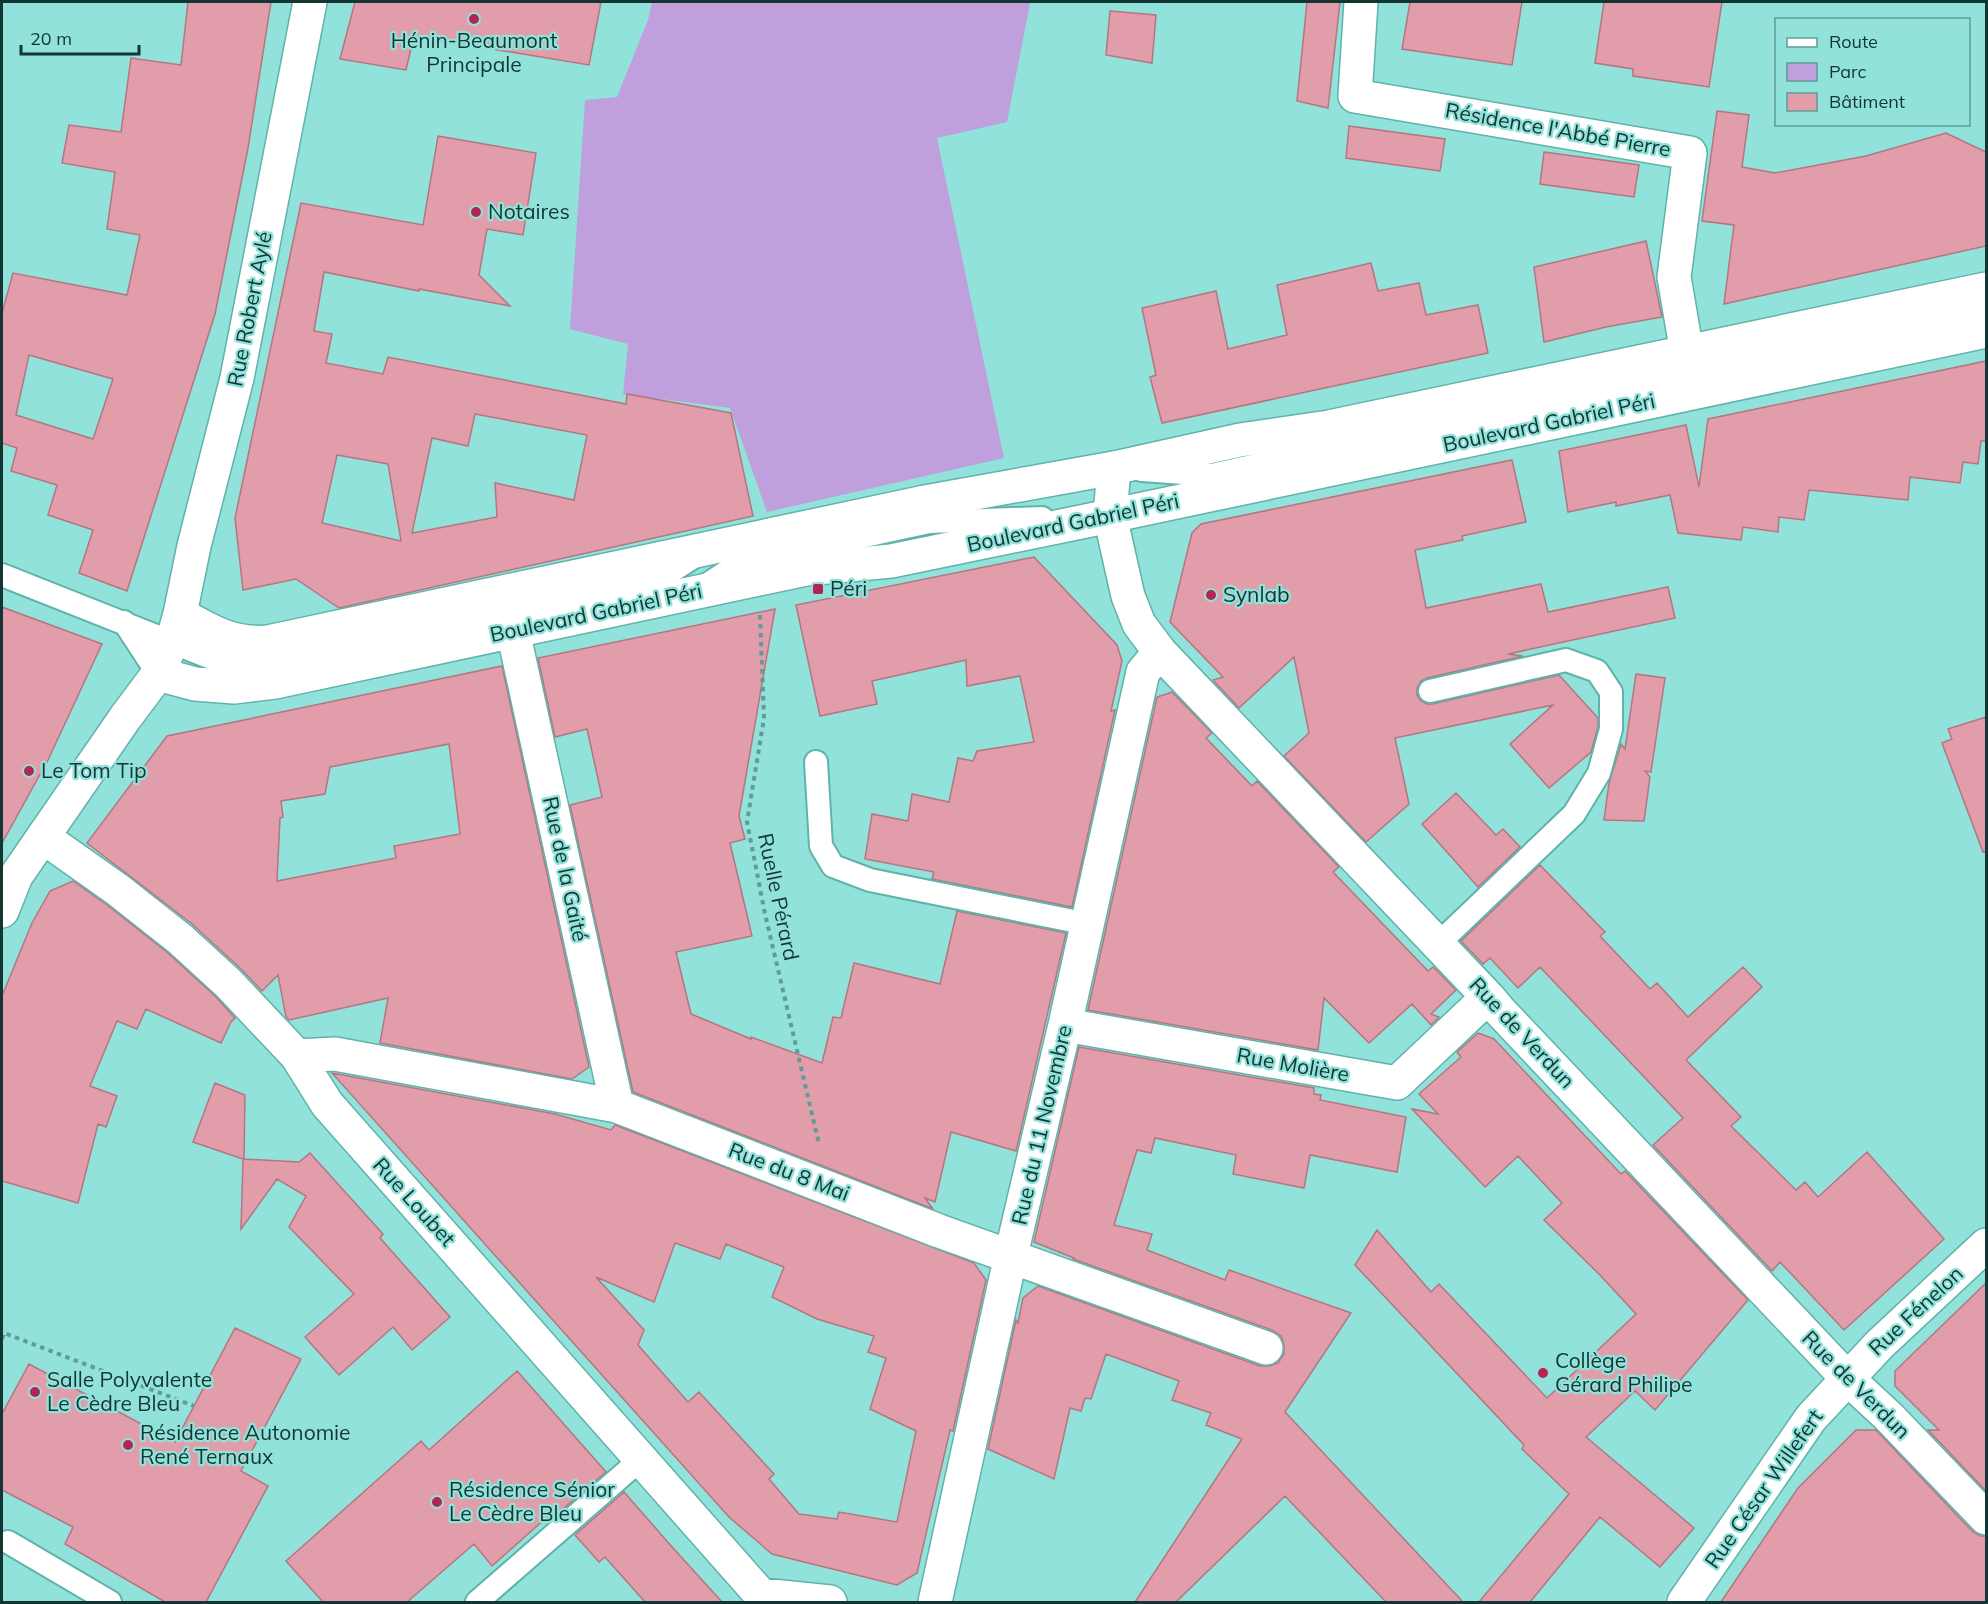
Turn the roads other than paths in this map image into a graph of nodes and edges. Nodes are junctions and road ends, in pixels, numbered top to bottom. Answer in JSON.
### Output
{"nodes":[{"id":1,"x":310,"y":2,"type":"edge"},
{"id":2,"x":1361,"y":2,"type":"edge"},
{"id":3,"x":1986,"y":289,"type":"edge"},
{"id":4,"x":1986,"y":308,"type":"edge"},
{"id":5,"x":1986,"y":331,"type":"edge"},
{"id":6,"x":1687,"y":353,"type":"junction"},
{"id":7,"x":1114,"y":468,"type":"junction"},
{"id":8,"x":1110,"y":516,"type":"junction"},
{"id":9,"x":2,"y":575,"type":"edge"},
{"id":10,"x":697,"y":592,"type":"junction"},
{"id":11,"x":124,"y":622,"type":"junction"},
{"id":12,"x":176,"y":628,"type":"junction"},
{"id":13,"x":513,"y":631,"type":"junction"},
{"id":14,"x":1160,"y":652,"type":"junction"},
{"id":15,"x":158,"y":674,"type":"junction"},
{"id":16,"x":1430,"y":691,"type":"dead end"},
{"id":17,"x":816,"y":762,"type":"dead end"},
{"id":18,"x":43,"y":837,"type":"junction"},
{"id":19,"x":2,"y":911,"type":"edge"},
{"id":20,"x":1088,"y":924,"type":"junction"},
{"id":21,"x":1438,"y":944,"type":"junction"},
{"id":22,"x":1488,"y":997,"type":"junction"},
{"id":23,"x":1065,"y":1025,"type":"junction"},
{"id":24,"x":297,"y":1056,"type":"junction"},
{"id":25,"x":617,"y":1106,"type":"junction"},
{"id":26,"x":1986,"y":1245,"type":"edge"},
{"id":27,"x":1011,"y":1255,"type":"junction"},
{"id":28,"x":1266,"y":1348,"type":"dead end"},
{"id":29,"x":1847,"y":1378,"type":"junction"},
{"id":30,"x":641,"y":1459,"type":"junction"},
{"id":31,"x":1986,"y":1518,"type":"edge"},
{"id":32,"x":8,"y":1542,"type":"dead end"},
{"id":33,"x":765,"y":1599,"type":"edge"},
{"id":34,"x":110,"y":1602,"type":"edge"},
{"id":35,"x":477,"y":1602,"type":"edge"},
{"id":36,"x":830,"y":1602,"type":"edge"},
{"id":37,"x":935,"y":1602,"type":"edge"},
{"id":38,"x":1684,"y":1602,"type":"edge"}],
"edges":[{"from":1,"to":12,"type":"street","name":"Rue Robert Aylé"},
{"from":2,"to":6,"type":"street","name":"Résidence l'Abbé Pierre"},
{"from":3,"to":6,"type":"street","name":"Boulevard Gabriel Péri"},
{"from":4,"to":7,"type":"lane"},
{"from":5,"to":8,"type":"street","name":"Boulevard Gabriel Péri"},
{"from":6,"to":7,"type":"street","name":"Boulevard Gabriel Péri"},
{"from":7,"to":8,"type":"street","name":"Rue de Verdun"},
{"from":7,"to":12,"type":"street","name":"Boulevard Gabriel Péri"},
{"from":8,"to":10,"type":"street","name":"Boulevard Gabriel Péri"},
{"from":8,"to":10,"type":"lane"},
{"from":8,"to":14,"type":"street","name":"Rue de Verdun"},
{"from":9,"to":11,"type":"lane"},
{"from":10,"to":13,"type":"street","name":"Boulevard Gabriel Péri"},
{"from":11,"to":12,"type":"lane"},
{"from":11,"to":15,"type":"lane"},
{"from":12,"to":15,"type":"street","name":"Rue Robert Aylé"},
{"from":13,"to":15,"type":"street","name":"Boulevard Gabriel Péri"},
{"from":13,"to":25,"type":"street","name":"Rue de la Gaité"},
{"from":14,"to":20,"type":"street","name":"Rue du 11 Novembre"},
{"from":14,"to":21,"type":"street","name":"Rue de Verdun"},
{"from":15,"to":18,"type":"street","name":"Rue Robert Aylé"},
{"from":16,"to":21,"type":"lane"},
{"from":17,"to":20,"type":"lane"},
{"from":18,"to":19,"type":"street","name":"Rue Robert Aylé"},
{"from":18,"to":24,"type":"street","name":"Rue Loubet"},
{"from":20,"to":23,"type":"street","name":"Rue du 11 Novembre"},
{"from":21,"to":22,"type":"street","name":"Rue de Verdun"},
{"from":22,"to":23,"type":"street","name":"Rue Molière"},
{"from":22,"to":29,"type":"street","name":"Rue de Verdun"},
{"from":23,"to":27,"type":"street","name":"Rue du 11 Novembre"},
{"from":24,"to":25,"type":"street","name":"Rue du 8 Mai"},
{"from":24,"to":30,"type":"street","name":"Rue Loubet"},
{"from":25,"to":27,"type":"street","name":"Rue du 8 Mai"},
{"from":26,"to":29,"type":"street","name":"Rue Fénelon"},
{"from":27,"to":28,"type":"street","name":"Rue du 8 Mai"},
{"from":27,"to":37,"type":"street","name":"Rue du 11 Novembre"},
{"from":29,"to":31,"type":"street","name":"Rue de Verdun"},
{"from":29,"to":38,"type":"street","name":"Rue César Willefert"},
{"from":30,"to":33,"type":"street","name":"Rue Loubet"},
{"from":30,"to":35,"type":"lane"},
{"from":32,"to":34,"type":"lane"},
{"from":33,"to":36,"type":"street","name":"Rue Loubet"}]}
